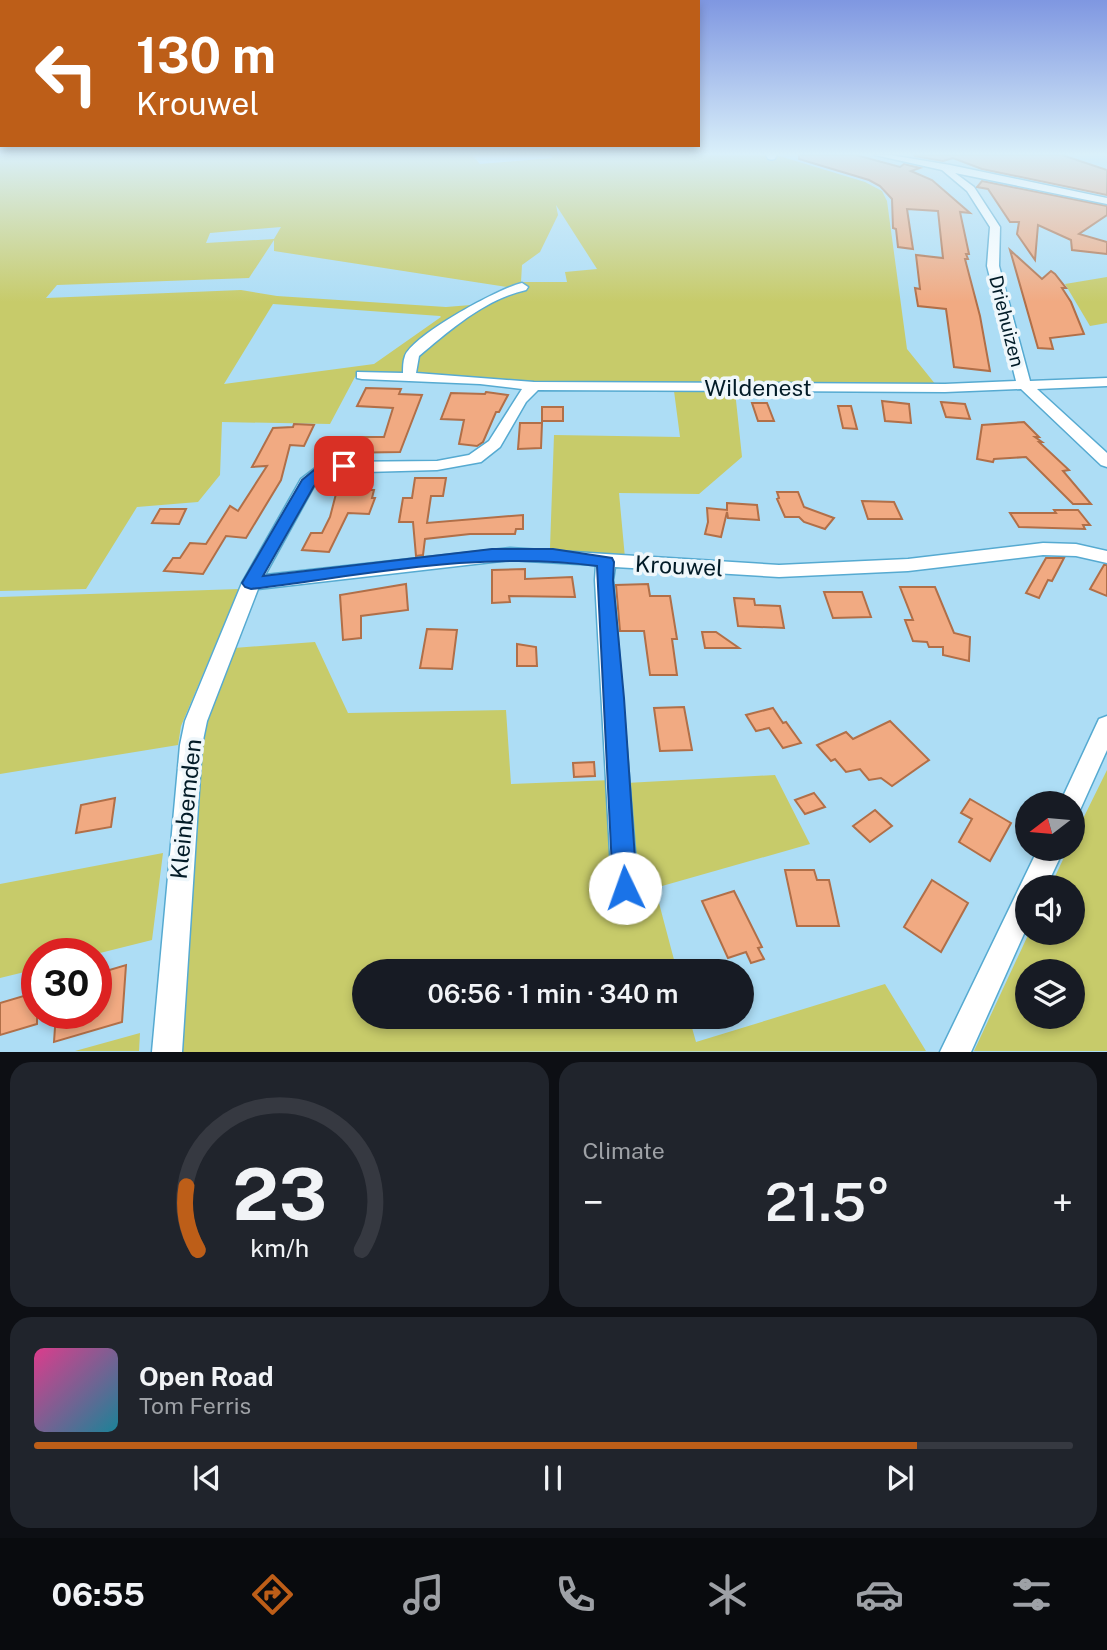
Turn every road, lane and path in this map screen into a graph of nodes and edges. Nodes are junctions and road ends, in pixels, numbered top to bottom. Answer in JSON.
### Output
{"nodes":[{"id":1,"x":980,"y":204,"type":"edge"},
{"id":2,"x":522,"y":287,"type":"dead end"},
{"id":3,"x":362,"y":374,"type":"dead end"},
{"id":4,"x":409,"y":376,"type":"junction"},
{"id":5,"x":1107,"y":382,"type":"edge"},
{"id":6,"x":534,"y":386,"type":"junction"},
{"id":7,"x":1026,"y":386,"type":"junction"},
{"id":8,"x":1107,"y":462,"type":"edge"},
{"id":9,"x":1107,"y":558,"type":"edge"},
{"id":10,"x":606,"y":562,"type":"junction"},
{"id":11,"x":251,"y":583,"type":"junction"},
{"id":12,"x":1107,"y":725,"type":"edge"},
{"id":13,"x":1077,"y":791,"type":"edge"},
{"id":14,"x":625,"y":888,"type":"dead end"},
{"id":15,"x":1015,"y":924,"type":"edge"},
{"id":16,"x":167,"y":1052,"type":"edge"},
{"id":17,"x":955,"y":1052,"type":"edge"}],
"edges":[{"from":1,"to":7,"type":"street","name":"Driehuizen"},
{"from":2,"to":4,"type":"street"},
{"from":3,"to":4,"type":"street","name":"Wildenest"},
{"from":4,"to":6,"type":"street","name":"Wildenest"},
{"from":5,"to":7,"type":"street","name":"Wildenest"},
{"from":6,"to":7,"type":"street","name":"Wildenest"},
{"from":6,"to":11,"type":"street","name":"Kleinbemden"},
{"from":7,"to":8,"type":"street","name":"Driehuizen"},
{"from":9,"to":10,"type":"street","name":"Krouwel"},
{"from":10,"to":11,"type":"street","name":"Krouwel"},
{"from":10,"to":14,"type":"street"},
{"from":11,"to":16,"type":"street","name":"Kleinbemden"},
{"from":12,"to":13,"type":"street"},
{"from":15,"to":17,"type":"street"}]}
